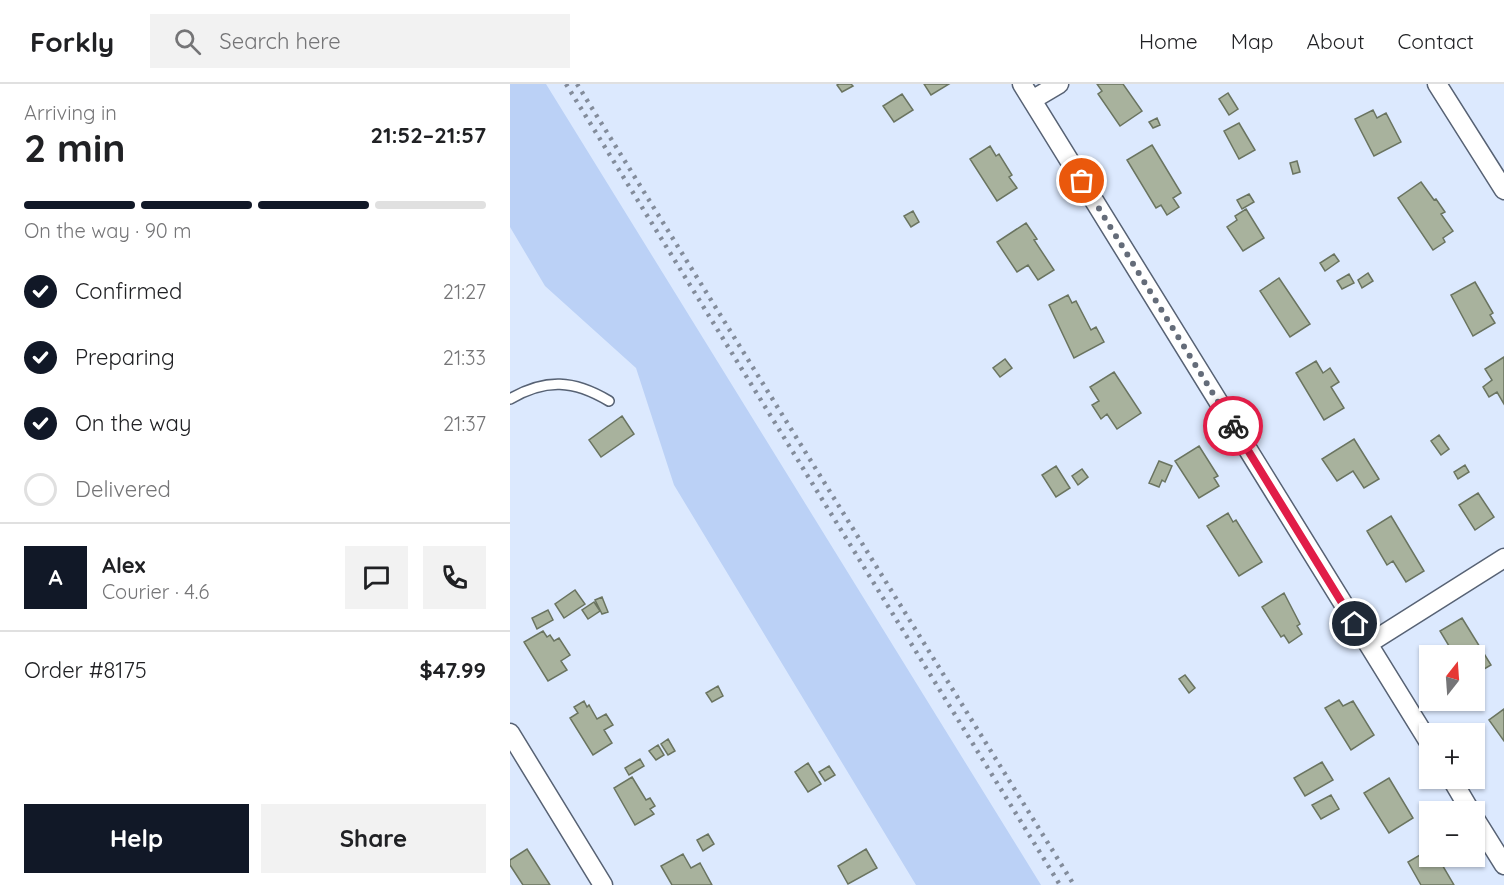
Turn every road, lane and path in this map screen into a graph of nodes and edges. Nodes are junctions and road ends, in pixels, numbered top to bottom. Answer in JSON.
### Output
{"nodes":[{"id":1,"x":1022,"y":84,"type":"edge"},
{"id":2,"x":1059,"y":84,"type":"edge"},
{"id":3,"x":1437,"y":84,"type":"edge"},
{"id":4,"x":1032,"y":100,"type":"junction"},
{"id":5,"x":1504,"y":190,"type":"edge"},
{"id":6,"x":510,"y":399,"type":"edge"},
{"id":7,"x":609,"y":401,"type":"dead end"},
{"id":8,"x":1504,"y":558,"type":"edge"},
{"id":9,"x":1368,"y":644,"type":"junction"},
{"id":10,"x":1419,"y":726,"type":"edge"},
{"id":11,"x":510,"y":733,"type":"edge"},
{"id":12,"x":1485,"y":835,"type":"edge"},
{"id":13,"x":1504,"y":865,"type":"edge"},
{"id":14,"x":603,"y":885,"type":"edge"}],
"edges":[{"from":1,"to":4,"type":"street"},
{"from":2,"to":4,"type":"street"},
{"from":3,"to":5,"type":"street"},
{"from":4,"to":9,"type":"street"},
{"from":6,"to":7,"type":"lane"},
{"from":8,"to":9,"type":"street"},
{"from":9,"to":10,"type":"street"},
{"from":11,"to":14,"type":"street"},
{"from":12,"to":13,"type":"street"}]}
